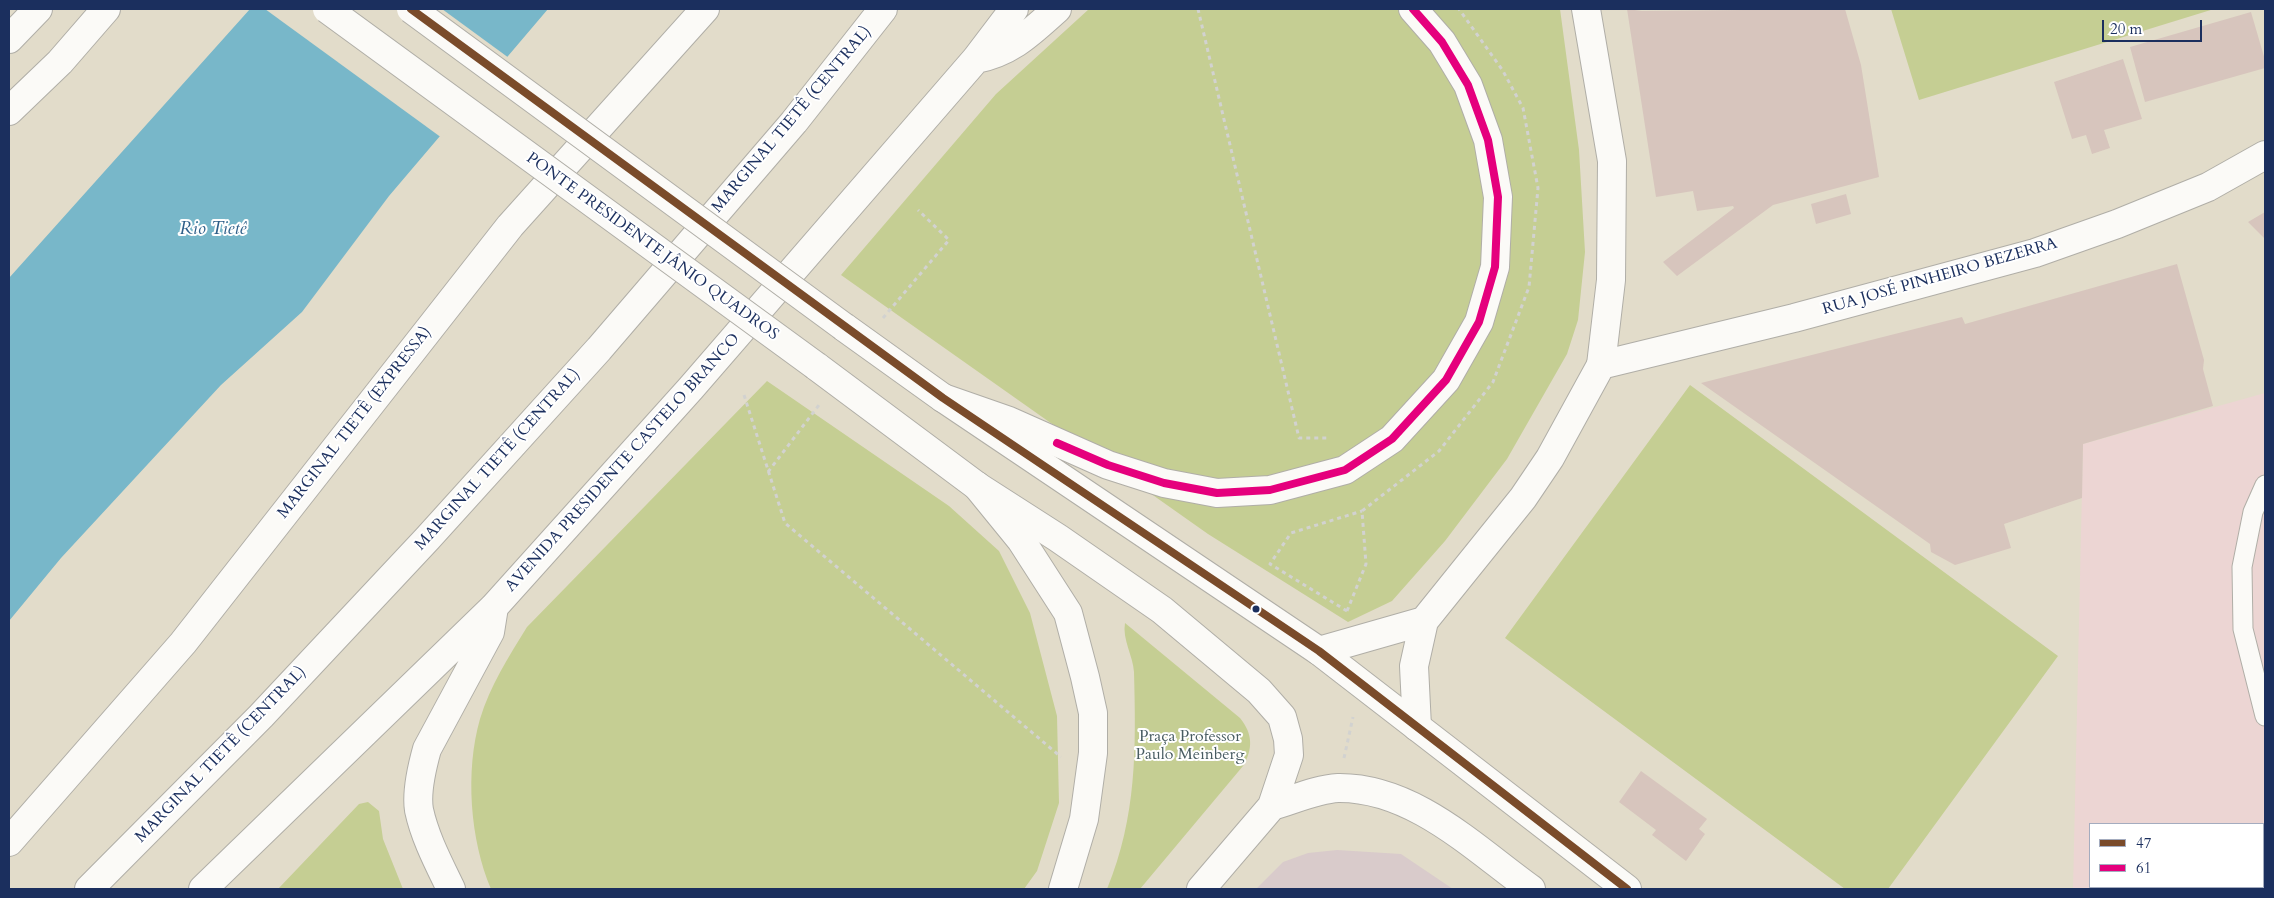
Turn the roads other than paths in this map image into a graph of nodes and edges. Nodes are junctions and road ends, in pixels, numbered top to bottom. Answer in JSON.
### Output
{"nodes":[{"id":1,"x":38,"y":9,"type":"edge"},
{"id":2,"x":106,"y":9,"type":"edge"},
{"id":3,"x":327,"y":9,"type":"edge"},
{"id":4,"x":411,"y":9,"type":"edge"},
{"id":5,"x":706,"y":9,"type":"edge"},
{"id":6,"x":883,"y":9,"type":"edge"},
{"id":7,"x":1014,"y":9,"type":"edge"},
{"id":8,"x":1058,"y":9,"type":"edge"},
{"id":9,"x":1413,"y":9,"type":"edge"},
{"id":10,"x":1586,"y":9,"type":"edge"},
{"id":11,"x":9,"y":39,"type":"edge"},
{"id":12,"x":976,"y":59,"type":"junction"},
{"id":13,"x":9,"y":110,"type":"edge"},
{"id":14,"x":2265,"y":155,"type":"edge"},
{"id":15,"x":1602,"y":365,"type":"junction"},
{"id":16,"x":943,"y":398,"type":"junction"},
{"id":17,"x":2265,"y":485,"type":"edge"},
{"id":18,"x":977,"y":486,"type":"junction"},
{"id":19,"x":494,"y":607,"type":"junction"},
{"id":20,"x":1424,"y":621,"type":"junction"},
{"id":21,"x":1319,"y":651,"type":"junction"},
{"id":22,"x":2265,"y":716,"type":"edge"},
{"id":23,"x":1418,"y":727,"type":"junction"},
{"id":24,"x":1272,"y":806,"type":"junction"},
{"id":25,"x":9,"y":842,"type":"edge"},
{"id":26,"x":89,"y":889,"type":"edge"},
{"id":27,"x":202,"y":889,"type":"edge"},
{"id":28,"x":451,"y":889,"type":"edge"},
{"id":29,"x":1063,"y":889,"type":"edge"},
{"id":30,"x":1201,"y":889,"type":"edge"},
{"id":31,"x":1530,"y":889,"type":"edge"},
{"id":32,"x":1627,"y":889,"type":"edge"}],
"edges":[{"from":1,"to":11,"type":"main road"},
{"from":2,"to":13,"type":"main road"},
{"from":3,"to":18,"type":"main road","name":"PONTE PRESIDENTE JÂNIO QUADROS","bridge":true},
{"from":4,"to":16,"type":"main road","bridge":true},
{"from":5,"to":25,"type":"main road","name":"MARGINAL TIETÊ (EXPRESSA)"},
{"from":6,"to":26,"type":"main road","name":"MARGINAL TIETÊ (CENTRAL)"},
{"from":7,"to":12,"type":"main road","name":"AVENIDA PRESIDENTE CASTELO BRANCO"},
{"from":8,"to":12,"type":"main road"},
{"from":9,"to":16,"type":"main road"},
{"from":10,"to":15,"type":"main road"},
{"from":12,"to":19,"type":"main road","name":"AVENIDA PRESIDENTE CASTELO BRANCO"},
{"from":14,"to":15,"type":"main road","name":"RUA JOSÉ PINHEIRO BEZERRA"},
{"from":15,"to":20,"type":"main road"},
{"from":16,"to":21,"type":"main road"},
{"from":17,"to":22,"type":"lane"},
{"from":18,"to":24,"type":"main road"},
{"from":18,"to":29,"type":"main road"},
{"from":19,"to":27,"type":"main road","name":"AVENIDA PRESIDENTE CASTELO BRANCO"},
{"from":19,"to":28,"type":"main road"},
{"from":20,"to":21,"type":"main road"},
{"from":20,"to":23,"type":"main road"},
{"from":21,"to":23,"type":"main road"},
{"from":23,"to":32,"type":"main road"},
{"from":24,"to":30,"type":"main road"},
{"from":24,"to":31,"type":"main road"}]}
